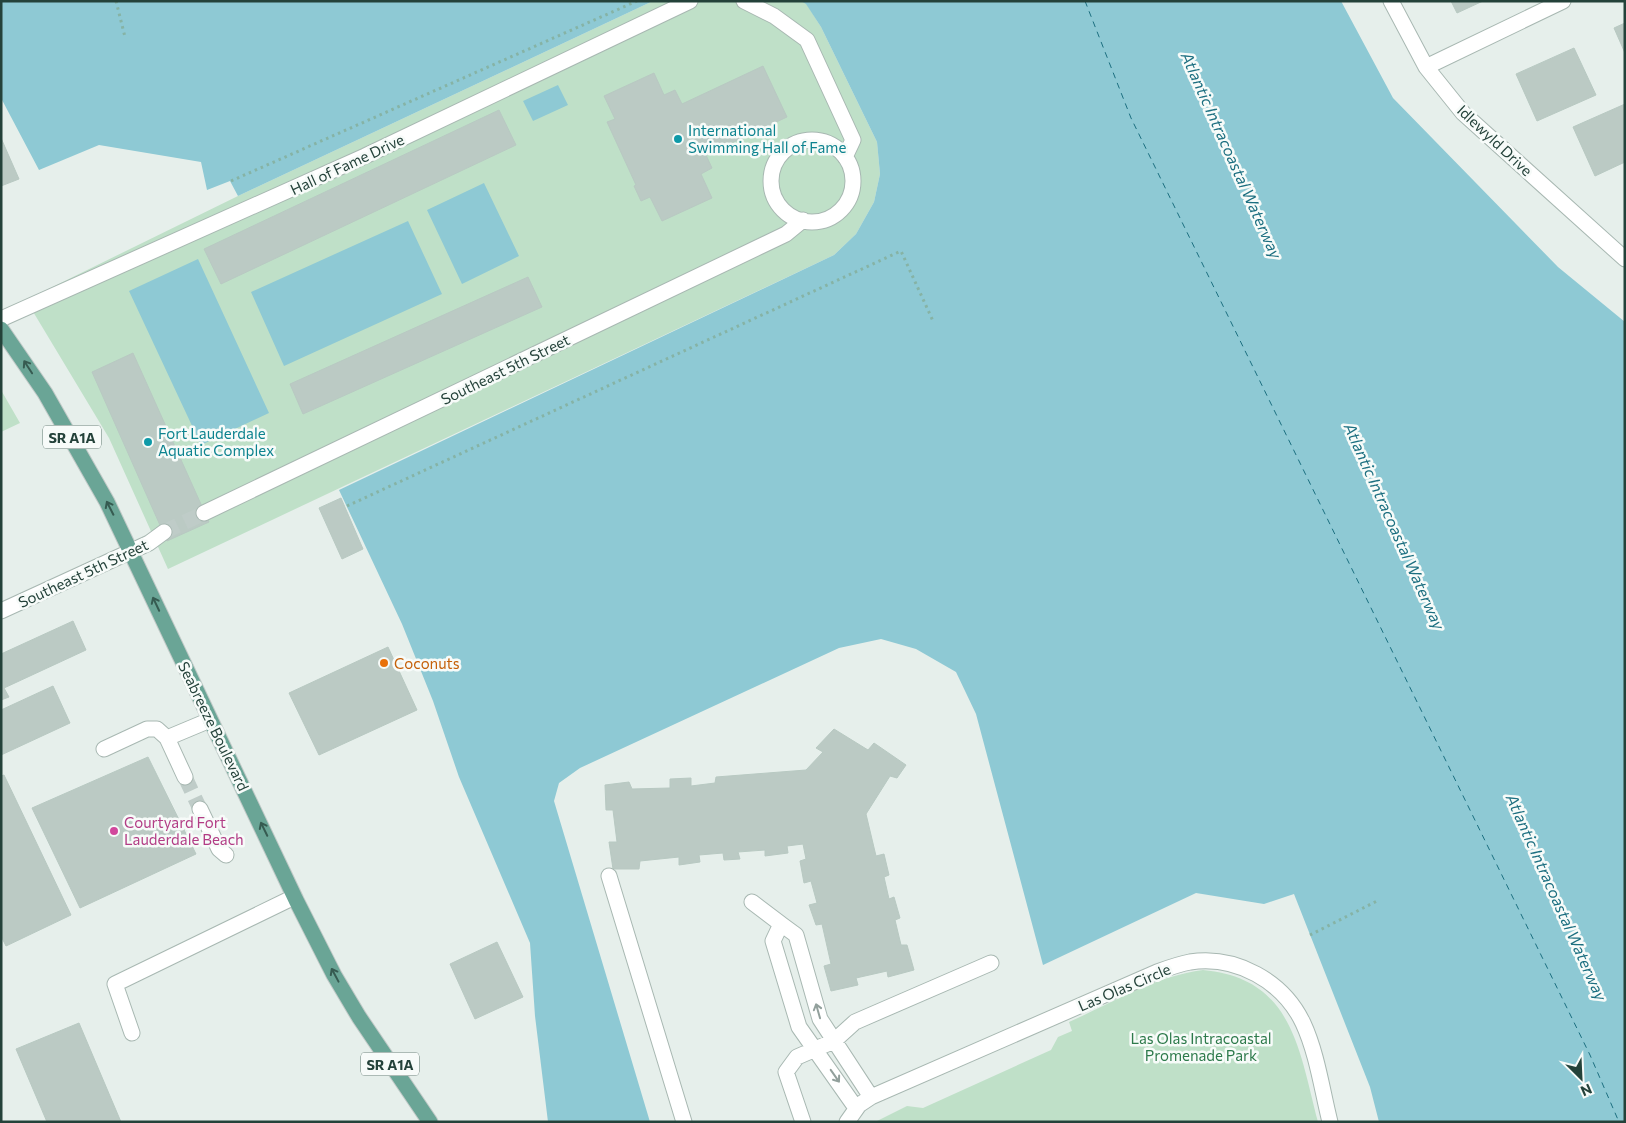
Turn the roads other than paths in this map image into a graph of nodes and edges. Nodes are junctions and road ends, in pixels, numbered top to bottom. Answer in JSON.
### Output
{"nodes":[{"id":1,"x":690,"y":1,"type":"edge"},
{"id":2,"x":744,"y":1,"type":"edge"},
{"id":3,"x":1391,"y":1,"type":"edge"},
{"id":4,"x":1563,"y":1,"type":"edge"},
{"id":5,"x":1426,"y":67,"type":"junction"},
{"id":6,"x":845,"y":157,"type":"junction"},
{"id":7,"x":803,"y":220,"type":"junction"},
{"id":8,"x":1625,"y":259,"type":"edge"},
{"id":9,"x":1,"y":319,"type":"edge"},
{"id":10,"x":1,"y":329,"type":"edge"},
{"id":11,"x":204,"y":513,"type":"tunnel mouth"},
{"id":12,"x":164,"y":532,"type":"tunnel mouth"},
{"id":13,"x":132,"y":551,"type":"junction"},
{"id":14,"x":1,"y":611,"type":"edge"},
{"id":15,"x":210,"y":720,"type":"junction"},
{"id":16,"x":167,"y":738,"type":"junction"},
{"id":17,"x":104,"y":749,"type":"dead end"},
{"id":18,"x":185,"y":777,"type":"tunnel mouth"},
{"id":19,"x":200,"y":809,"type":"tunnel mouth"},
{"id":20,"x":226,"y":855,"type":"dead end"},
{"id":21,"x":609,"y":876,"type":"dead end"},
{"id":22,"x":294,"y":896,"type":"junction"},
{"id":23,"x":752,"y":902,"type":"dead end"},
{"id":24,"x":781,"y":924,"type":"junction"},
{"id":25,"x":991,"y":963,"type":"dead end"},
{"id":26,"x":132,"y":1033,"type":"dead end"},
{"id":27,"x":834,"y":1041,"type":"junction"},
{"id":28,"x":816,"y":1049,"type":"junction"},
{"id":29,"x":871,"y":1097,"type":"junction"},
{"id":30,"x":856,"y":1108,"type":"junction"},
{"id":31,"x":430,"y":1122,"type":"edge"},
{"id":32,"x":684,"y":1122,"type":"edge"},
{"id":33,"x":803,"y":1122,"type":"edge"},
{"id":34,"x":847,"y":1122,"type":"edge"},
{"id":35,"x":1330,"y":1122,"type":"edge"}],
"edges":[{"from":1,"to":9,"type":"street","name":"Hall of Fame Drive"},
{"from":2,"to":6,"type":"street"},
{"from":3,"to":5,"type":"street","name":"Idlewyld Drive"},
{"from":4,"to":5,"type":"street"},
{"from":5,"to":8,"type":"street","name":"Idlewyld Drive"},
{"from":6,"to":7,"type":"street"},
{"from":6,"to":7,"type":"street"},
{"from":7,"to":11,"type":"street","name":"Southeast 5th Street"},
{"from":13,"to":10,"type":"main road","name":"Seabreeze Boulevard","number":"SR A1A","one_way":true},
{"from":12,"to":13,"type":"street","name":"Southeast 5th Street"},
{"from":13,"to":14,"type":"street","name":"Southeast 5th Street"},
{"from":15,"to":13,"type":"main road","name":"Seabreeze Boulevard","number":"SR A1A","one_way":true},
{"from":15,"to":16,"type":"street"},
{"from":22,"to":15,"type":"main road","name":"Seabreeze Boulevard","number":"SR A1A","one_way":true},
{"from":16,"to":17,"type":"street"},
{"from":16,"to":18,"type":"street"},
{"from":19,"to":20,"type":"street"},
{"from":21,"to":32,"type":"street"},
{"from":22,"to":26,"type":"street"},
{"from":31,"to":22,"type":"main road","name":"Seabreeze Boulevard","number":"SR A1A","one_way":true},
{"from":23,"to":24,"type":"street"},
{"from":27,"to":24,"type":"street","one_way":true},
{"from":24,"to":28,"type":"street"},
{"from":25,"to":27,"type":"street"},
{"from":27,"to":28,"type":"street"},
{"from":27,"to":29,"type":"street"},
{"from":28,"to":30,"type":"street","one_way":true},
{"from":28,"to":33,"type":"street"},
{"from":29,"to":30,"type":"street","name":"Las Olas Circle"},
{"from":29,"to":35,"type":"street","name":"Las Olas Circle"},
{"from":30,"to":34,"type":"street","name":"Las Olas Circle"}]}
